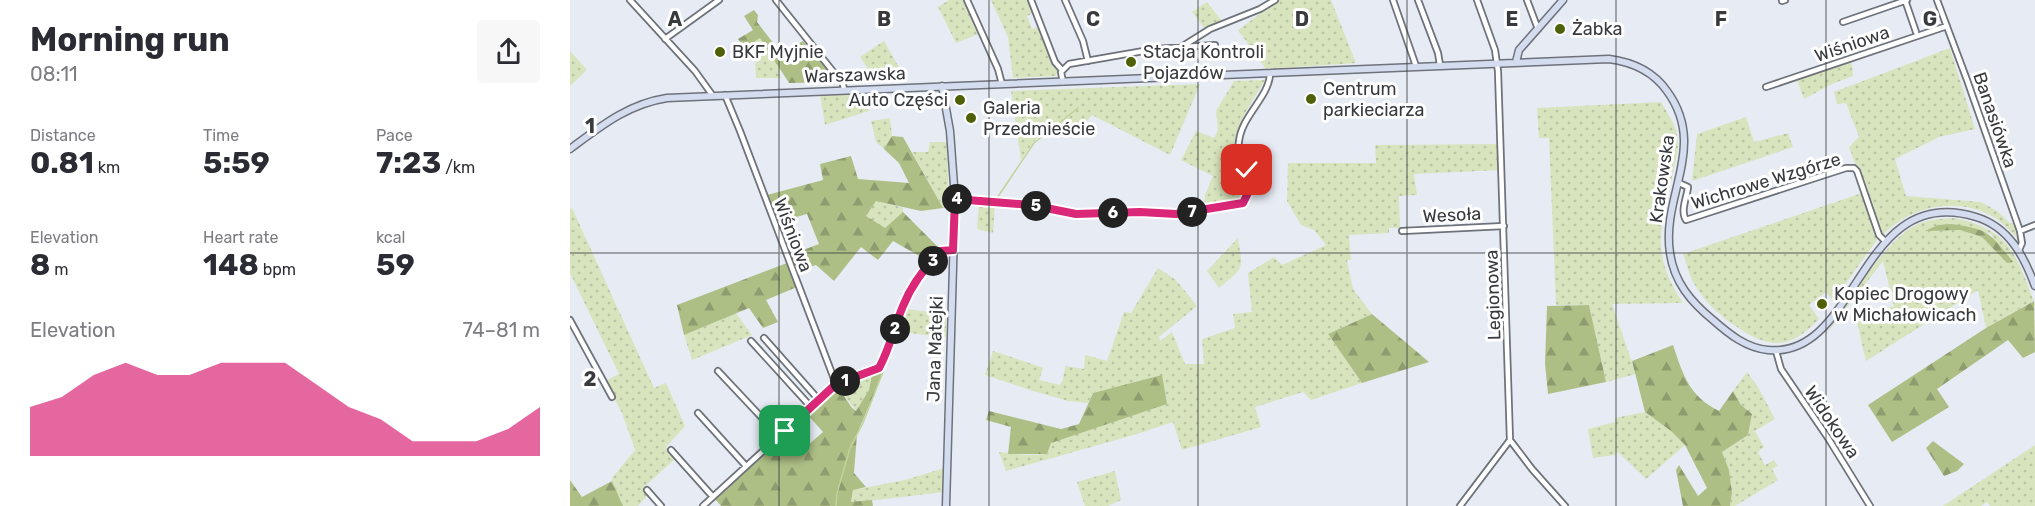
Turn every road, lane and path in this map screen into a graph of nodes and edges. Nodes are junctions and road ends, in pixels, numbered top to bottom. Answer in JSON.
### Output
{"nodes":[{"id":1,"x":630,"y":0,"type":"edge"},
{"id":2,"x":719,"y":0,"type":"edge"},
{"id":3,"x":776,"y":0,"type":"edge"},
{"id":4,"x":967,"y":0,"type":"edge"},
{"id":5,"x":1031,"y":0,"type":"edge"},
{"id":6,"x":1065,"y":0,"type":"edge"},
{"id":7,"x":1275,"y":0,"type":"edge"},
{"id":8,"x":1394,"y":0,"type":"edge"},
{"id":9,"x":1418,"y":0,"type":"edge"},
{"id":10,"x":1477,"y":0,"type":"edge"},
{"id":11,"x":1527,"y":0,"type":"edge"},
{"id":12,"x":1563,"y":0,"type":"edge"},
{"id":13,"x":1906,"y":0,"type":"edge"},
{"id":14,"x":1937,"y":0,"type":"edge"},
{"id":15,"x":1898,"y":1,"type":"edge"},
{"id":16,"x":1843,"y":22,"type":"dead end"},
{"id":17,"x":1947,"y":26,"type":"junction"},
{"id":18,"x":1538,"y":29,"type":"junction"},
{"id":19,"x":1916,"y":32,"type":"dead end"},
{"id":20,"x":665,"y":39,"type":"junction"},
{"id":21,"x":1215,"y":45,"type":"dead end"},
{"id":22,"x":1181,"y":47,"type":"junction"},
{"id":23,"x":1088,"y":61,"type":"junction"},
{"id":24,"x":1516,"y":62,"type":"junction"},
{"id":25,"x":1497,"y":63,"type":"junction"},
{"id":26,"x":1440,"y":65,"type":"junction"},
{"id":27,"x":1416,"y":66,"type":"junction"},
{"id":28,"x":1062,"y":70,"type":"junction"},
{"id":29,"x":1270,"y":73,"type":"junction"},
{"id":30,"x":1156,"y":77,"type":"joint"},
{"id":31,"x":1063,"y":81,"type":"junction"},
{"id":32,"x":1002,"y":84,"type":"junction"},
{"id":33,"x":942,"y":86,"type":"junction"},
{"id":34,"x":1766,"y":87,"type":"dead end"},
{"id":35,"x":844,"y":90,"type":"junction"},
{"id":36,"x":725,"y":95,"type":"junction"},
{"id":37,"x":713,"y":96,"type":"junction"},
{"id":38,"x":570,"y":149,"type":"edge"},
{"id":39,"x":1679,"y":183,"type":"junction"},
{"id":40,"x":955,"y":199,"type":"junction"},
{"id":41,"x":2035,"y":225,"type":"edge"},
{"id":42,"x":1504,"y":226,"type":"junction"},
{"id":43,"x":1402,"y":231,"type":"dead end"},
{"id":44,"x":2019,"y":231,"type":"junction"},
{"id":45,"x":1886,"y":242,"type":"junction"},
{"id":46,"x":953,"y":250,"type":"junction"},
{"id":47,"x":2019,"y":250,"type":"junction"},
{"id":48,"x":2035,"y":286,"type":"edge"},
{"id":49,"x":570,"y":320,"type":"edge"},
{"id":50,"x":764,"y":338,"type":"dead end"},
{"id":51,"x":751,"y":341,"type":"dead end"},
{"id":52,"x":1776,"y":351,"type":"junction"},
{"id":53,"x":718,"y":371,"type":"dead end"},
{"id":54,"x":836,"y":384,"type":"junction"},
{"id":55,"x":612,"y":397,"type":"dead end"},
{"id":56,"x":819,"y":400,"type":"junction"},
{"id":57,"x":811,"y":407,"type":"junction"},
{"id":58,"x":698,"y":413,"type":"dead end"},
{"id":59,"x":779,"y":436,"type":"junction"},
{"id":60,"x":1510,"y":440,"type":"junction"},
{"id":61,"x":671,"y":450,"type":"dead end"},
{"id":62,"x":746,"y":466,"type":"junction"},
{"id":63,"x":647,"y":490,"type":"dead end"},
{"id":64,"x":713,"y":497,"type":"junction"},
{"id":65,"x":661,"y":506,"type":"edge"},
{"id":66,"x":703,"y":506,"type":"edge"},
{"id":67,"x":946,"y":506,"type":"edge"},
{"id":68,"x":1460,"y":506,"type":"edge"},
{"id":69,"x":1565,"y":506,"type":"edge"},
{"id":70,"x":1870,"y":506,"type":"edge"}],
"edges":[{"from":1,"to":20,"type":"street"},
{"from":2,"to":20,"type":"street"},
{"from":3,"to":35,"type":"street"},
{"from":4,"to":32,"type":"street"},
{"from":5,"to":28,"type":"street"},
{"from":6,"to":23,"type":"street"},
{"from":7,"to":22,"type":"street"},
{"from":8,"to":27,"type":"street"},
{"from":9,"to":26,"type":"street"},
{"from":10,"to":25,"type":"street","name":"Legionowa"},
{"from":11,"to":18,"type":"street"},
{"from":12,"to":18,"type":"main road"},
{"from":13,"to":15,"type":"street"},
{"from":13,"to":19,"type":"street"},
{"from":14,"to":17,"type":"street","name":"Banasiówka"},
{"from":15,"to":16,"type":"street"},
{"from":17,"to":34,"type":"street","name":"Wiśniowa"},
{"from":17,"to":44,"type":"street","name":"Banasiówka"},
{"from":18,"to":24,"type":"main road"},
{"from":20,"to":37,"type":"street"},
{"from":21,"to":22,"type":"street"},
{"from":22,"to":23,"type":"street"},
{"from":23,"to":28,"type":"street"},
{"from":24,"to":25,"type":"main road","name":"Krakowska"},
{"from":24,"to":39,"type":"main road","name":"Krakowska"},
{"from":25,"to":26,"type":"main road","name":"Krakowska"},
{"from":25,"to":42,"type":"street","name":"Legionowa"},
{"from":26,"to":27,"type":"main road","name":"Krakowska"},
{"from":27,"to":29,"type":"main road","name":"Krakowska"},
{"from":28,"to":31,"type":"street"},
{"from":29,"to":30,"type":"main road","name":"Krakowska"},
{"from":29,"to":40,"type":"street"},
{"from":30,"to":31,"type":"main road","name":"Warszawska"},
{"from":31,"to":32,"type":"main road","name":"Warszawska"},
{"from":32,"to":33,"type":"main road","name":"Warszawska"},
{"from":33,"to":35,"type":"main road","name":"Warszawska"},
{"from":33,"to":40,"type":"main road","name":"Jana Matejki"},
{"from":35,"to":36,"type":"main road","name":"Warszawska"},
{"from":36,"to":37,"type":"main road","name":"Warszawska"},
{"from":36,"to":54,"type":"street","name":"Wiśniowa"},
{"from":37,"to":38,"type":"main road","name":"Warszawska"},
{"from":39,"to":45,"type":"street","name":"Wichrowe Wzgórze"},
{"from":39,"to":52,"type":"main road","name":"Krakowska"},
{"from":40,"to":46,"type":"main road","name":"Jana Matejki"},
{"from":41,"to":44,"type":"street"},
{"from":42,"to":43,"type":"street","name":"Wesoła"},
{"from":42,"to":60,"type":"street","name":"Legionowa"},
{"from":44,"to":47,"type":"street","name":"Banasiówka"},
{"from":45,"to":47,"type":"main road"},
{"from":45,"to":52,"type":"main road"},
{"from":46,"to":54,"type":"street"},
{"from":46,"to":67,"type":"main road","name":"Jana Matejki"},
{"from":47,"to":48,"type":"main road"},
{"from":49,"to":55,"type":"street"},
{"from":50,"to":56,"type":"street"},
{"from":51,"to":57,"type":"street"},
{"from":52,"to":70,"type":"street","name":"Widokowa"},
{"from":53,"to":59,"type":"street"},
{"from":54,"to":56,"type":"street"},
{"from":56,"to":57,"type":"street"},
{"from":57,"to":59,"type":"street"},
{"from":58,"to":62,"type":"street"},
{"from":59,"to":62,"type":"street"},
{"from":60,"to":68,"type":"street"},
{"from":60,"to":69,"type":"street"},
{"from":61,"to":64,"type":"street"},
{"from":62,"to":64,"type":"street"},
{"from":63,"to":65,"type":"street"},
{"from":64,"to":66,"type":"street"}]}
